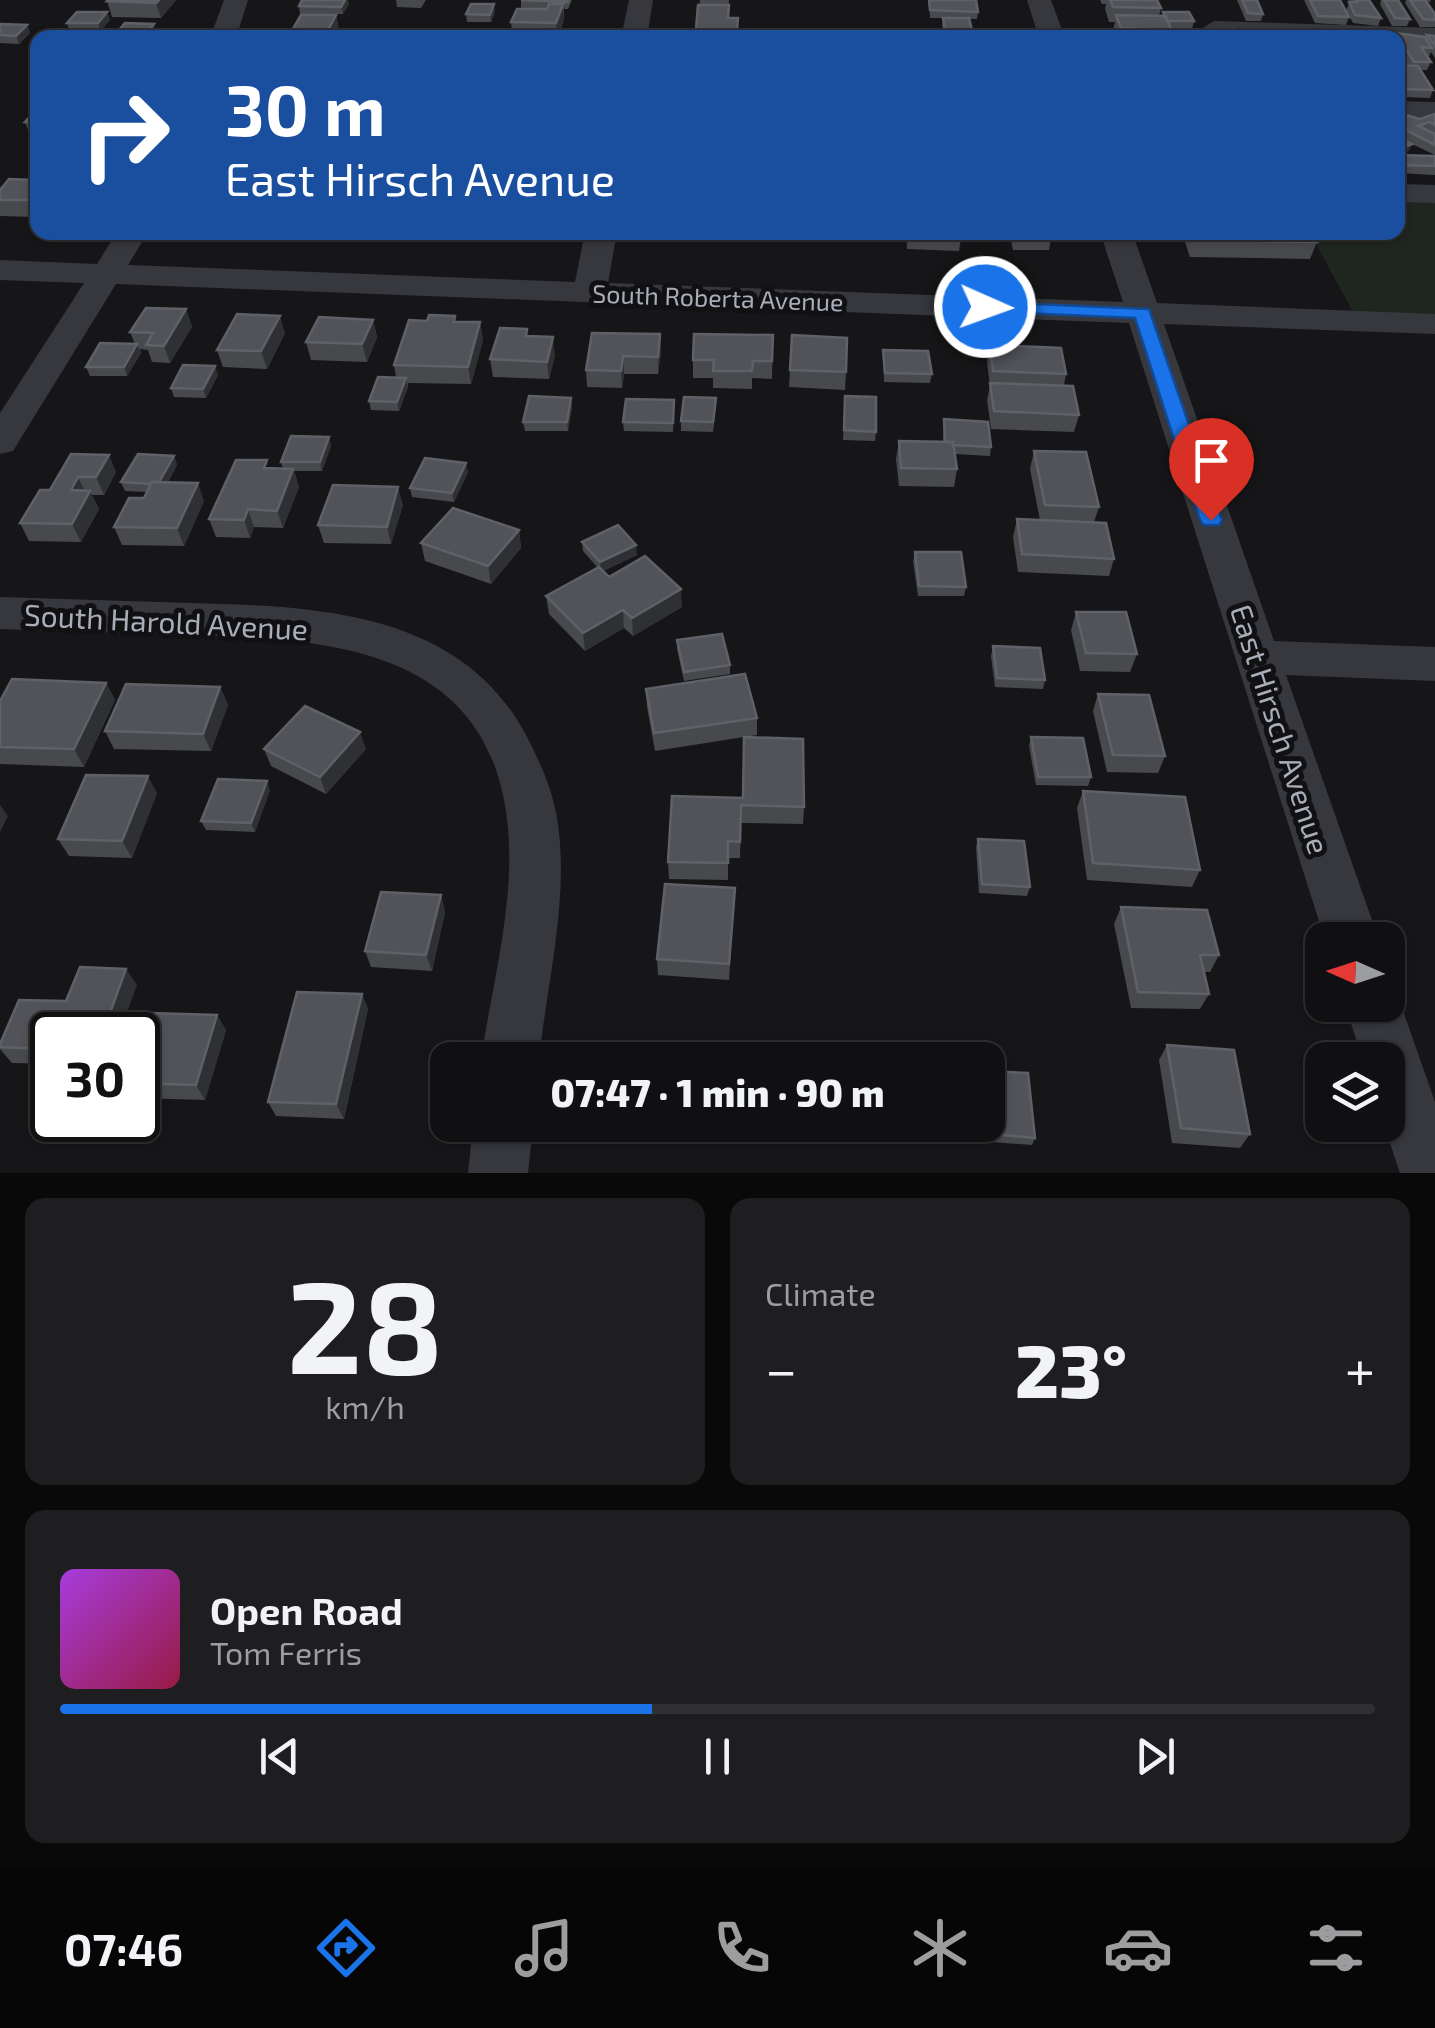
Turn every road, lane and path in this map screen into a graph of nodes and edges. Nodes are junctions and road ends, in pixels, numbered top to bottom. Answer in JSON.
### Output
{"nodes":[{"id":1,"x":236,"y":0,"type":"edge"},
{"id":2,"x":641,"y":0,"type":"edge"},
{"id":3,"x":1039,"y":0,"type":"edge"},
{"id":4,"x":1199,"y":0,"type":"edge"},
{"id":5,"x":226,"y":30,"type":"edge"},
{"id":6,"x":635,"y":30,"type":"edge"},
{"id":7,"x":1049,"y":30,"type":"edge"},
{"id":8,"x":1214,"y":30,"type":"edge"},
{"id":9,"x":1405,"y":36,"type":"edge"},
{"id":10,"x":1435,"y":36,"type":"edge"},
{"id":11,"x":1405,"y":109,"type":"edge"},
{"id":12,"x":1435,"y":110,"type":"edge"},
{"id":13,"x":1405,"y":192,"type":"edge"},
{"id":14,"x":1435,"y":194,"type":"edge"},
{"id":15,"x":128,"y":240,"type":"edge"},
{"id":16,"x":599,"y":240,"type":"edge"},
{"id":17,"x":1119,"y":240,"type":"edge"},
{"id":18,"x":0,"y":270,"type":"edge"},
{"id":19,"x":108,"y":274,"type":"junction"},
{"id":20,"x":590,"y":292,"type":"junction"},
{"id":21,"x":1143,"y":313,"type":"junction"},
{"id":22,"x":1435,"y":324,"type":"edge"},
{"id":23,"x":0,"y":442,"type":"edge"},
{"id":24,"x":0,"y":613,"type":"edge"},
{"id":25,"x":1257,"y":658,"type":"junction"},
{"id":26,"x":1435,"y":664,"type":"edge"},
{"id":27,"x":1346,"y":922,"type":"edge"},
{"id":28,"x":1380,"y":1022,"type":"edge"},
{"id":29,"x":512,"y":1042,"type":"edge"},
{"id":30,"x":501,"y":1142,"type":"edge"},
{"id":31,"x":498,"y":1173,"type":"edge"},
{"id":32,"x":1430,"y":1173,"type":"edge"}],
"edges":[{"from":1,"to":5,"type":"street"},
{"from":2,"to":6,"type":"street"},
{"from":3,"to":7,"type":"street"},
{"from":4,"to":8,"type":"street"},
{"from":9,"to":10,"type":"street"},
{"from":11,"to":12,"type":"street"},
{"from":13,"to":14,"type":"street"},
{"from":15,"to":19,"type":"street"},
{"from":16,"to":20,"type":"street"},
{"from":17,"to":21,"type":"street","name":"East Hirsch Avenue"},
{"from":18,"to":19,"type":"street","name":"South Roberta Avenue"},
{"from":19,"to":20,"type":"street","name":"South Roberta Avenue"},
{"from":19,"to":23,"type":"street"},
{"from":20,"to":21,"type":"street","name":"South Roberta Avenue"},
{"from":21,"to":22,"type":"street","name":"South Roberta Avenue"},
{"from":21,"to":25,"type":"street","name":"East Hirsch Avenue"},
{"from":24,"to":29,"type":"street","name":"South Harold Avenue"},
{"from":25,"to":26,"type":"street"},
{"from":25,"to":27,"type":"street","name":"East Hirsch Avenue"},
{"from":28,"to":32,"type":"street"},
{"from":30,"to":31,"type":"street"}]}
